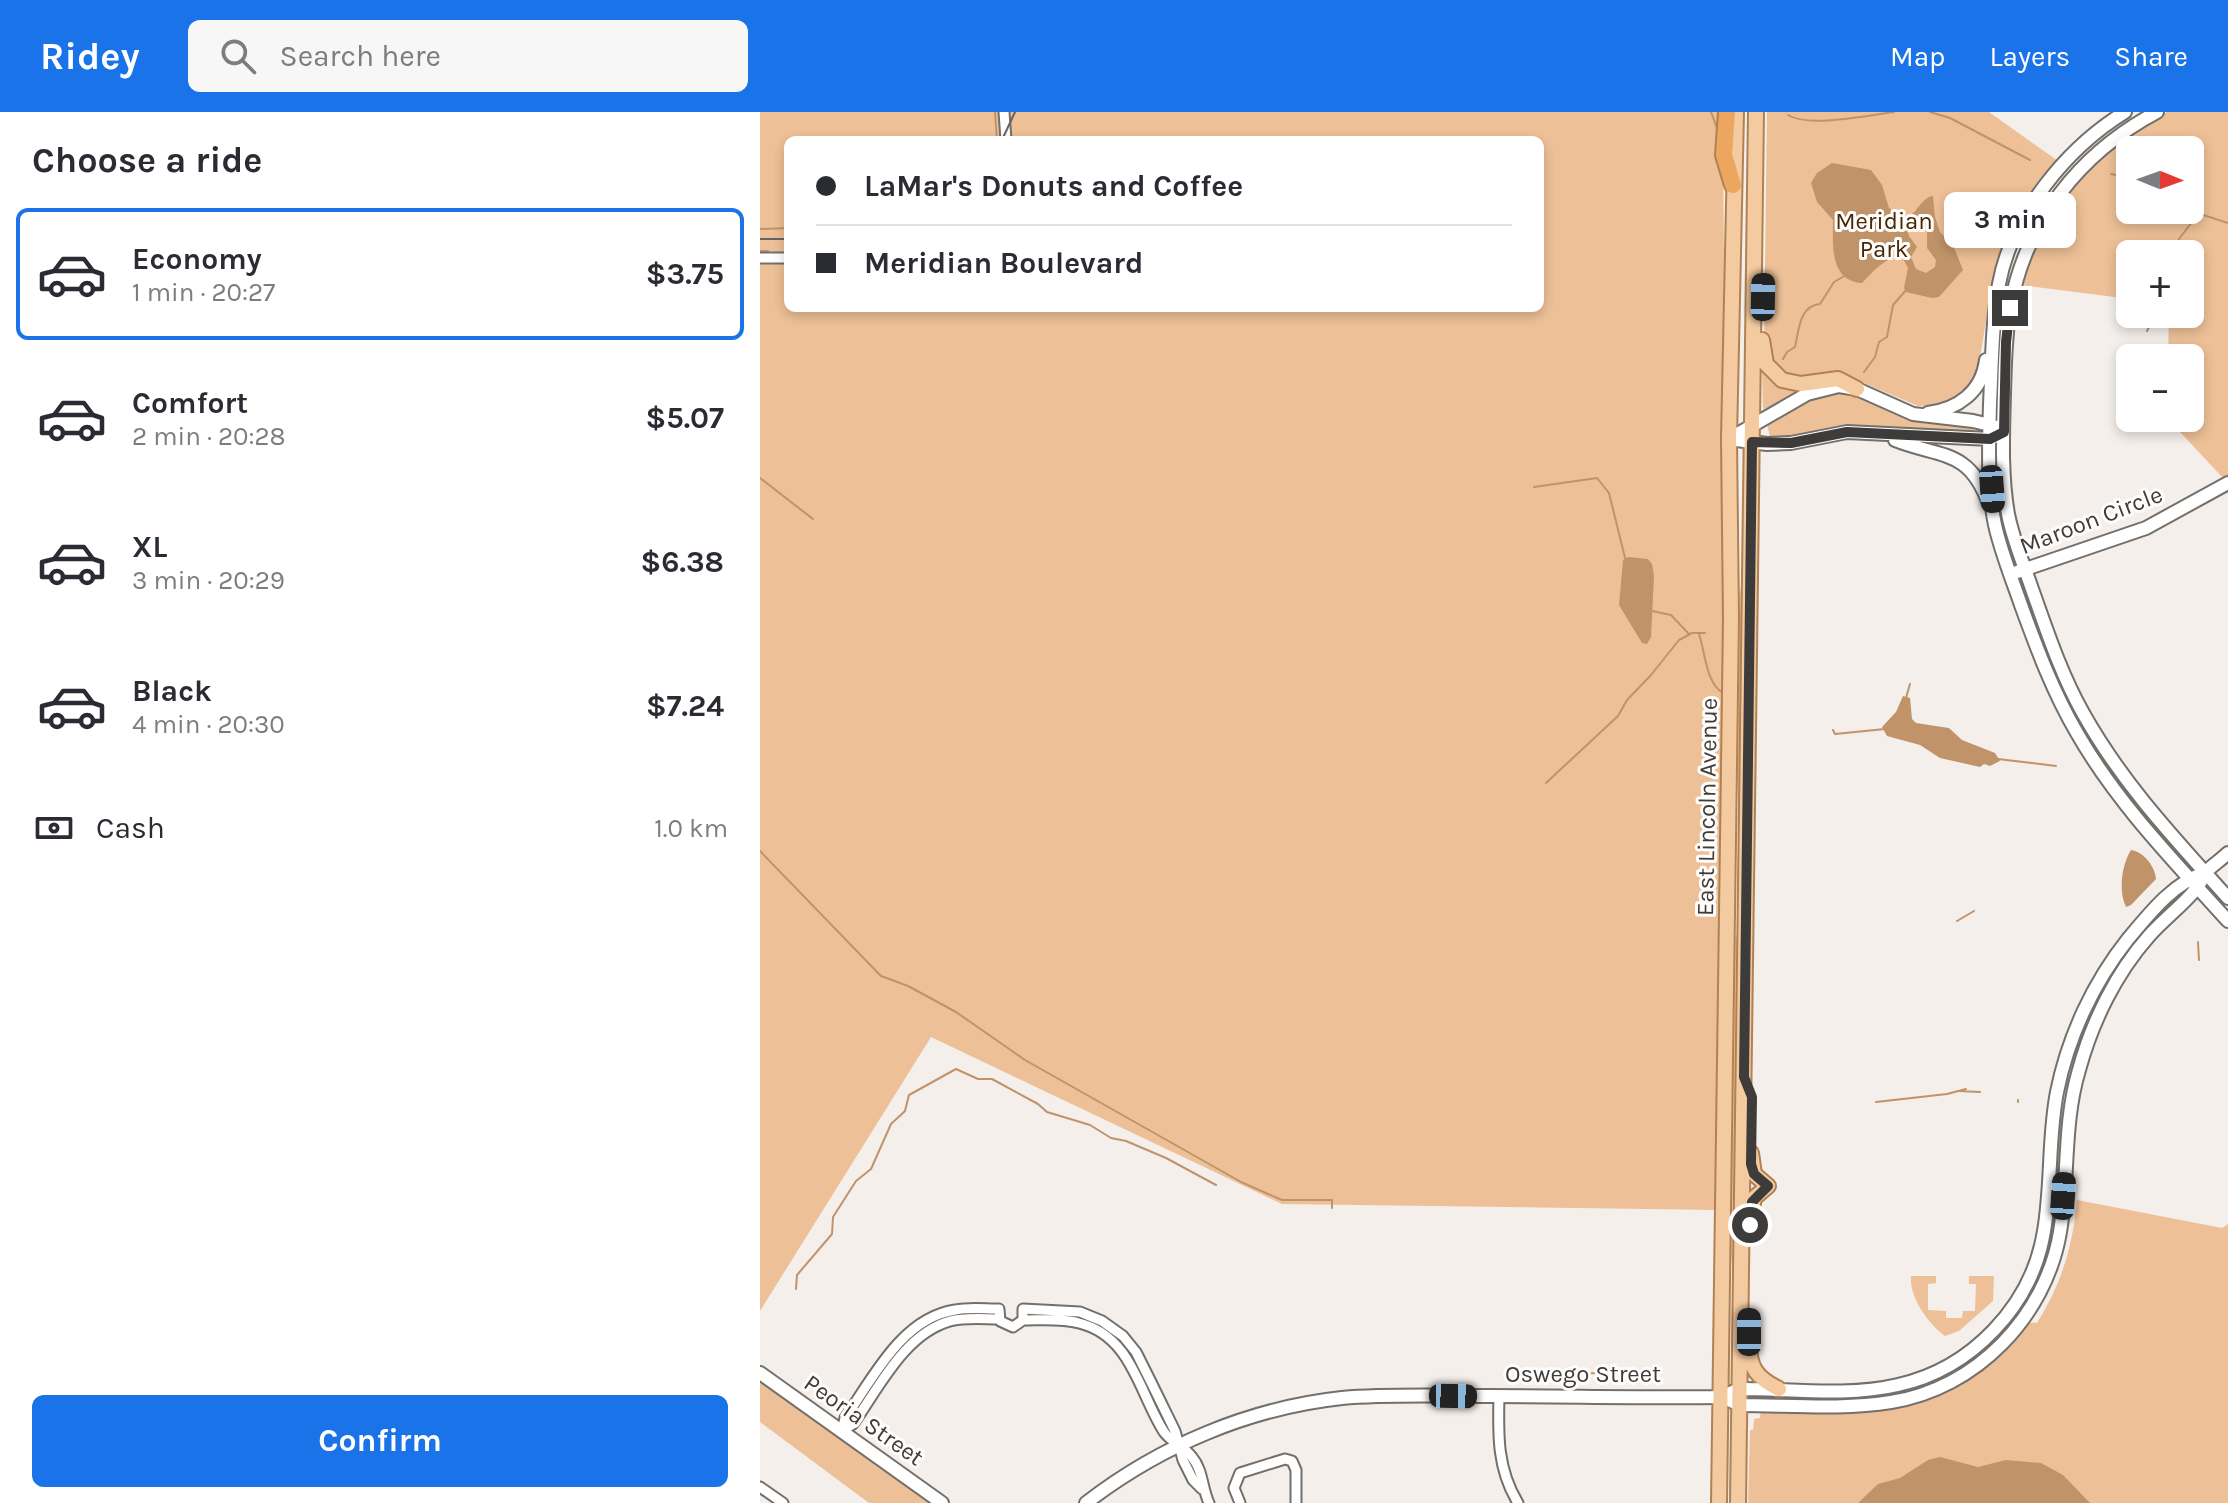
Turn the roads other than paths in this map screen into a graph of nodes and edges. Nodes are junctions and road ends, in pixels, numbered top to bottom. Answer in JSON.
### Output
{"nodes":[{"id":1,"x":1004,"y":112,"type":"edge"},
{"id":2,"x":1727,"y":112,"type":"edge"},
{"id":3,"x":1736,"y":112,"type":"edge"},
{"id":4,"x":1756,"y":112,"type":"edge"},
{"id":5,"x":2125,"y":112,"type":"edge"},
{"id":6,"x":2157,"y":112,"type":"edge"},
{"id":7,"x":1006,"y":136,"type":"edge"},
{"id":8,"x":1733,"y":185,"type":"junction"},
{"id":9,"x":1755,"y":254,"type":"junction"},
{"id":10,"x":760,"y":258,"type":"edge"},
{"id":11,"x":784,"y":258,"type":"edge"},
{"id":12,"x":1998,"y":287,"type":"junction"},
{"id":13,"x":1857,"y":389,"type":"junction"},
{"id":14,"x":1913,"y":414,"type":"junction"},
{"id":15,"x":1990,"y":424,"type":"junction"},
{"id":16,"x":1752,"y":426,"type":"junction"},
{"id":17,"x":2004,"y":432,"type":"junction"},
{"id":18,"x":1884,"y":436,"type":"junction"},
{"id":19,"x":1729,"y":439,"type":"junction"},
{"id":20,"x":1990,"y":439,"type":"junction"},
{"id":21,"x":1752,"y":442,"type":"junction"},
{"id":22,"x":2228,"y":483,"type":"edge"},
{"id":23,"x":1994,"y":521,"type":"junction"},
{"id":24,"x":2025,"y":569,"type":"junction"},
{"id":25,"x":2011,"y":575,"type":"junction"},
{"id":26,"x":2228,"y":853,"type":"edge"},
{"id":27,"x":2205,"y":873,"type":"junction"},
{"id":28,"x":2193,"y":882,"type":"junction"},
{"id":29,"x":2228,"y":898,"type":"edge"},
{"id":30,"x":2228,"y":921,"type":"edge"},
{"id":31,"x":1744,"y":1077,"type":"junction"},
{"id":32,"x":1742,"y":1256,"type":"junction"},
{"id":33,"x":1741,"y":1287,"type":"junction"},
{"id":34,"x":760,"y":1373,"type":"edge"},
{"id":35,"x":1779,"y":1389,"type":"junction"},
{"id":36,"x":1499,"y":1396,"type":"junction"},
{"id":37,"x":1720,"y":1397,"type":"junction"},
{"id":38,"x":1740,"y":1397,"type":"junction"},
{"id":39,"x":842,"y":1431,"type":"junction"},
{"id":40,"x":1179,"y":1445,"type":"junction"},
{"id":41,"x":760,"y":1487,"type":"edge"},
{"id":42,"x":783,"y":1503,"type":"edge"},
{"id":43,"x":942,"y":1503,"type":"edge"},
{"id":44,"x":1086,"y":1503,"type":"edge"},
{"id":45,"x":1209,"y":1503,"type":"edge"},
{"id":46,"x":1240,"y":1503,"type":"edge"},
{"id":47,"x":1296,"y":1503,"type":"edge"},
{"id":48,"x":1518,"y":1503,"type":"edge"},
{"id":49,"x":1719,"y":1503,"type":"edge"},
{"id":50,"x":1738,"y":1503,"type":"edge"}],
"edges":[{"from":1,"to":7,"type":"street"},
{"from":2,"to":8,"type":"highway"},
{"from":3,"to":8,"type":"main road","name":"East Lincoln Avenue"},
{"from":4,"to":9,"type":"main road","name":"East Lincoln Avenue"},
{"from":5,"to":12,"type":"main road"},
{"from":6,"to":17,"type":"main road"},
{"from":8,"to":19,"type":"main road","name":"East Lincoln Avenue"},
{"from":9,"to":13,"type":"main road"},
{"from":9,"to":16,"type":"main road","name":"East Lincoln Avenue"},
{"from":10,"to":11,"type":"street"},
{"from":12,"to":14,"type":"main road"},
{"from":12,"to":15,"type":"main road"},
{"from":13,"to":14,"type":"main road"},
{"from":13,"to":16,"type":"main road"},
{"from":14,"to":15,"type":"main road"},
{"from":15,"to":17,"type":"main road"},
{"from":15,"to":20,"type":"main road"},
{"from":16,"to":19,"type":"main road"},
{"from":16,"to":21,"type":"main road","name":"East Lincoln Avenue"},
{"from":17,"to":20,"type":"main road"},
{"from":17,"to":24,"type":"main road"},
{"from":18,"to":20,"type":"main road"},
{"from":18,"to":21,"type":"main road"},
{"from":18,"to":23,"type":"main road"},
{"from":19,"to":21,"type":"main road"},
{"from":19,"to":37,"type":"main road","name":"East Lincoln Avenue"},
{"from":20,"to":23,"type":"main road"},
{"from":21,"to":31,"type":"main road","name":"East Lincoln Avenue"},
{"from":22,"to":24,"type":"main road","name":"Maroon Circle"},
{"from":23,"to":25,"type":"main road"},
{"from":24,"to":25,"type":"main road","name":"Maroon Circle"},
{"from":24,"to":27,"type":"main road"},
{"from":25,"to":28,"type":"main road"},
{"from":26,"to":27,"type":"main road"},
{"from":27,"to":28,"type":"main road","name":"Oswego Street"},
{"from":27,"to":29,"type":"main road"},
{"from":28,"to":30,"type":"main road"},
{"from":28,"to":35,"type":"main road","name":"Oswego Street"},
{"from":28,"to":38,"type":"main road","name":"Oswego Street"},
{"from":31,"to":32,"type":"main road","name":"East Lincoln Avenue"},
{"from":31,"to":32,"type":"main road"},
{"from":32,"to":33,"type":"main road","name":"East Lincoln Avenue"},
{"from":33,"to":35,"type":"main road"},
{"from":33,"to":38,"type":"main road","name":"East Lincoln Avenue"},
{"from":34,"to":39,"type":"main road","name":"Peoria Street"},
{"from":35,"to":38,"type":"main road","name":"Oswego Street"},
{"from":36,"to":37,"type":"main road","name":"Oswego Street"},
{"from":36,"to":40,"type":"main road","name":"Oswego Street"},
{"from":36,"to":48,"type":"street"},
{"from":37,"to":38,"type":"main road","name":"Oswego Street"},
{"from":37,"to":49,"type":"main road","name":"East Lincoln Avenue"},
{"from":38,"to":50,"type":"main road","name":"East Lincoln Avenue"},
{"from":39,"to":40,"type":"street"},
{"from":39,"to":43,"type":"main road","name":"Peoria Street"},
{"from":40,"to":44,"type":"main road","name":"Oswego Street"},
{"from":40,"to":45,"type":"street"},
{"from":41,"to":42,"type":"street"},
{"from":46,"to":47,"type":"street"}]}
